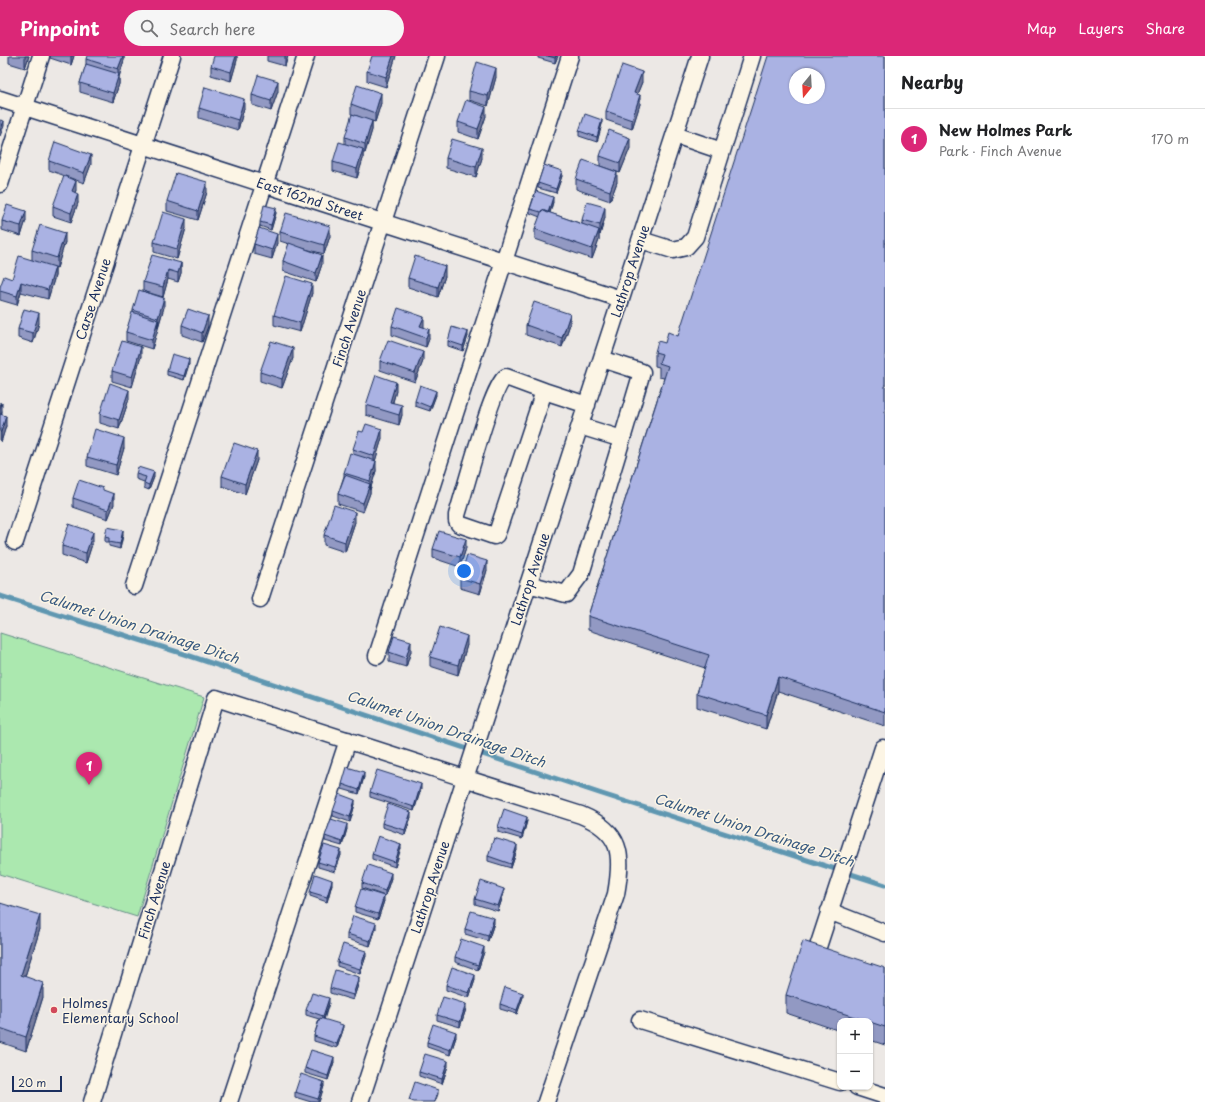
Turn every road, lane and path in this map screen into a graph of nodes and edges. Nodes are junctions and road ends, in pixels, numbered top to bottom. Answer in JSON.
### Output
{"nodes":[{"id":1,"x":42,"y":56,"type":"edge"},
{"id":2,"x":172,"y":56,"type":"edge"},
{"id":3,"x":306,"y":56,"type":"edge"},
{"id":4,"x":437,"y":56,"type":"edge"},
{"id":5,"x":570,"y":56,"type":"edge"},
{"id":6,"x":700,"y":56,"type":"edge"},
{"id":7,"x":752,"y":56,"type":"edge"},
{"id":8,"x":0,"y":99,"type":"edge"},
{"id":9,"x":25,"y":107,"type":"junction"},
{"id":10,"x":675,"y":135,"type":"junction"},
{"id":11,"x":143,"y":145,"type":"junction"},
{"id":12,"x":722,"y":151,"type":"junction"},
{"id":13,"x":0,"y":184,"type":"edge"},
{"id":14,"x":264,"y":184,"type":"junction"},
{"id":15,"x":383,"y":222,"type":"junction"},
{"id":16,"x":641,"y":240,"type":"junction"},
{"id":17,"x":504,"y":261,"type":"junction"},
{"id":18,"x":621,"y":299,"type":"junction"},
{"id":19,"x":602,"y":359,"type":"junction"},
{"id":20,"x":544,"y":390,"type":"junction"},
{"id":21,"x":587,"y":405,"type":"junction"},
{"id":22,"x":580,"y":426,"type":"junction"},
{"id":23,"x":622,"y":439,"type":"junction"},
{"id":24,"x":14,"y":542,"type":"dead end"},
{"id":25,"x":528,"y":584,"type":"junction"},
{"id":26,"x":134,"y":586,"type":"dead end"},
{"id":27,"x":260,"y":599,"type":"dead end"},
{"id":28,"x":376,"y":656,"type":"dead end"},
{"id":29,"x":348,"y":740,"type":"junction"},
{"id":30,"x":883,"y":748,"type":"dead end"},
{"id":31,"x":465,"y":779,"type":"junction"},
{"id":32,"x":829,"y":911,"type":"junction"},
{"id":33,"x":885,"y":933,"type":"edge"},
{"id":34,"x":815,"y":956,"type":"edge"},
{"id":35,"x":640,"y":1020,"type":"dead end"},
{"id":36,"x":837,"y":1081,"type":"edge"},
{"id":37,"x":866,"y":1090,"type":"edge"},
{"id":38,"x":885,"y":1096,"type":"edge"},
{"id":39,"x":92,"y":1102,"type":"edge"},
{"id":40,"x":229,"y":1102,"type":"edge"},
{"id":41,"x":360,"y":1102,"type":"edge"},
{"id":42,"x":546,"y":1102,"type":"edge"}],
"edges":[{"from":1,"to":9,"type":"street"},
{"from":2,"to":11,"type":"street","name":"Carse Avenue"},
{"from":3,"to":14,"type":"street"},
{"from":4,"to":15,"type":"street","name":"Finch Avenue"},
{"from":5,"to":17,"type":"street"},
{"from":6,"to":10,"type":"street","name":"Lathrop Avenue"},
{"from":7,"to":12,"type":"street"},
{"from":8,"to":9,"type":"street","name":"East 162nd Street"},
{"from":9,"to":11,"type":"street","name":"East 162nd Street"},
{"from":9,"to":13,"type":"street"},
{"from":10,"to":12,"type":"street"},
{"from":10,"to":16,"type":"street","name":"Lathrop Avenue"},
{"from":11,"to":14,"type":"street","name":"East 162nd Street"},
{"from":11,"to":24,"type":"street","name":"Carse Avenue"},
{"from":12,"to":16,"type":"street"},
{"from":14,"to":15,"type":"street","name":"East 162nd Street"},
{"from":14,"to":26,"type":"street"},
{"from":15,"to":17,"type":"street","name":"East 162nd Street"},
{"from":15,"to":27,"type":"street","name":"Finch Avenue"},
{"from":16,"to":18,"type":"street","name":"Lathrop Avenue"},
{"from":17,"to":18,"type":"street","name":"East 162nd Street"},
{"from":17,"to":28,"type":"street"},
{"from":18,"to":19,"type":"street","name":"Lathrop Avenue"},
{"from":19,"to":21,"type":"street","name":"Lathrop Avenue"},
{"from":19,"to":23,"type":"street"},
{"from":20,"to":20,"type":"street"},
{"from":20,"to":21,"type":"street"},
{"from":21,"to":22,"type":"street","name":"Lathrop Avenue"},
{"from":22,"to":23,"type":"street"},
{"from":22,"to":25,"type":"street","name":"Lathrop Avenue"},
{"from":23,"to":25,"type":"street"},
{"from":25,"to":31,"type":"street","name":"Lathrop Avenue"},
{"from":29,"to":31,"type":"street"},
{"from":29,"to":39,"type":"street","name":"Finch Avenue"},
{"from":29,"to":40,"type":"street"},
{"from":30,"to":32,"type":"street"},
{"from":31,"to":41,"type":"street","name":"Lathrop Avenue"},
{"from":31,"to":42,"type":"street"},
{"from":32,"to":33,"type":"street"},
{"from":32,"to":34,"type":"street"},
{"from":35,"to":36,"type":"street"},
{"from":37,"to":38,"type":"street"}]}
